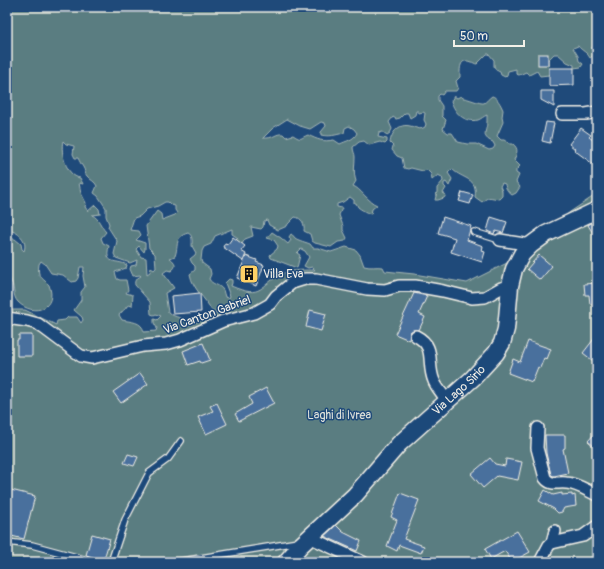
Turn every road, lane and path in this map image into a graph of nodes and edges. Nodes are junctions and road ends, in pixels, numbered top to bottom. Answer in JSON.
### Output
{"nodes":[{"id":1,"x":597,"y":112,"type":"edge"},
{"id":2,"x":562,"y":114,"type":"dead end"},
{"id":3,"x":597,"y":210,"type":"edge"},
{"id":4,"x":474,"y":232,"type":"dead end"},
{"id":5,"x":500,"y":240,"type":"joint"},
{"id":6,"x":531,"y":245,"type":"junction"},
{"id":7,"x":510,"y":286,"type":"junction"},
{"id":8,"x":7,"y":318,"type":"edge"},
{"id":9,"x":416,"y":336,"type":"dead end"},
{"id":10,"x":447,"y":402,"type":"junction"},
{"id":11,"x":538,"y":428,"type":"dead end"},
{"id":12,"x":181,"y":441,"type":"dead end"},
{"id":13,"x":597,"y":495,"type":"edge"},
{"id":14,"x":597,"y":526,"type":"edge"},
{"id":15,"x":555,"y":531,"type":"dead end"},
{"id":16,"x":7,"y":542,"type":"edge"},
{"id":17,"x":303,"y":542,"type":"junction"},
{"id":18,"x":552,"y":543,"type":"junction"},
{"id":19,"x":95,"y":562,"type":"edge"},
{"id":20,"x":111,"y":562,"type":"edge"},
{"id":21,"x":176,"y":562,"type":"edge"},
{"id":22,"x":286,"y":562,"type":"edge"},
{"id":23,"x":364,"y":562,"type":"edge"},
{"id":24,"x":540,"y":562,"type":"edge"}],
"edges":[{"from":1,"to":2,"type":"street"},
{"from":3,"to":6,"type":"main road","name":"Via Lago Sirio"},
{"from":4,"to":5,"type":"lane"},
{"from":5,"to":6,"type":"street"},
{"from":6,"to":7,"type":"main road","name":"Via Lago Sirio"},
{"from":7,"to":8,"type":"street","name":"Via Canton Gabriel"},
{"from":7,"to":10,"type":"main road","name":"Via Lago Sirio"},
{"from":9,"to":10,"type":"street"},
{"from":10,"to":17,"type":"main road","name":"Via Lago Sirio"},
{"from":11,"to":13,"type":"street"},
{"from":12,"to":20,"type":"lane"},
{"from":14,"to":18,"type":"street"},
{"from":15,"to":18,"type":"street"},
{"from":16,"to":19,"type":"lane"},
{"from":17,"to":21,"type":"lane"},
{"from":17,"to":22,"type":"main road","name":"Via Lago Sirio"},
{"from":17,"to":23,"type":"street"},
{"from":18,"to":24,"type":"street"}]}
